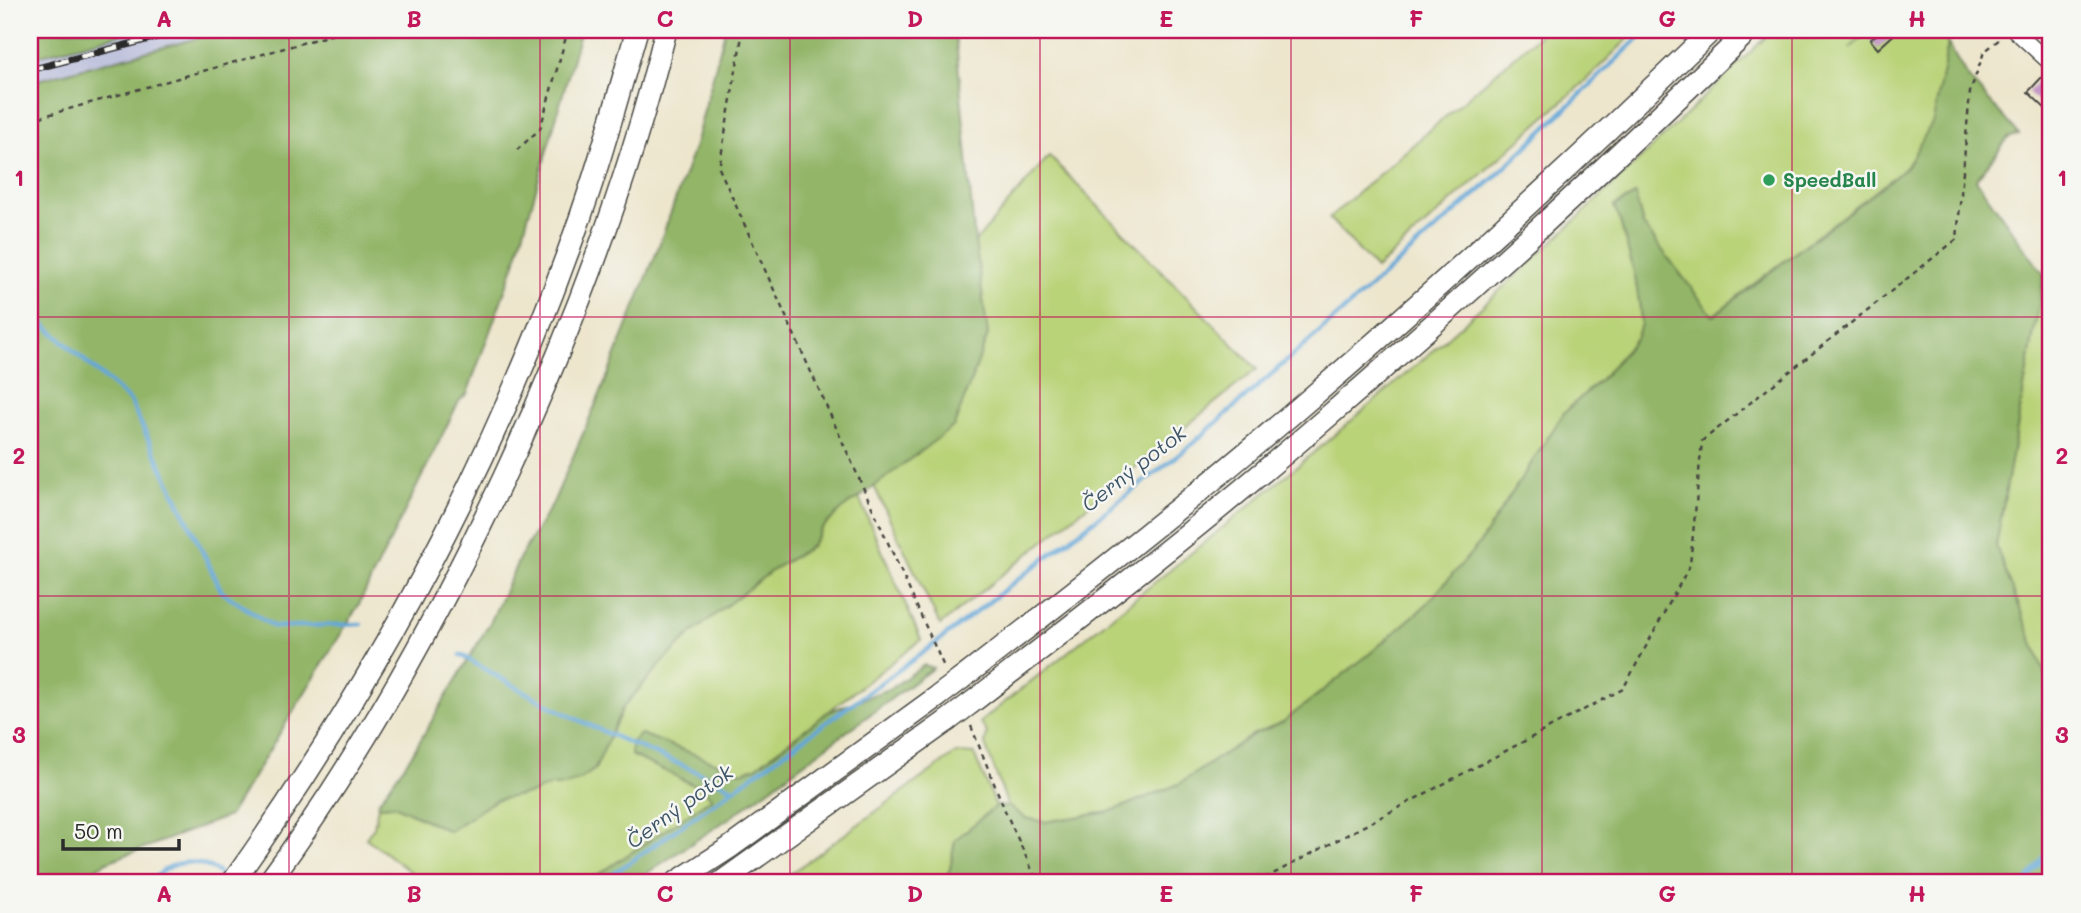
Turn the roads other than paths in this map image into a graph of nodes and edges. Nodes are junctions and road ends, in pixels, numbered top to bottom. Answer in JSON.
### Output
{"nodes":[{"id":1,"x":637,"y":30,"type":"edge"},
{"id":2,"x":666,"y":30,"type":"edge"},
{"id":3,"x":1712,"y":30,"type":"edge"},
{"id":4,"x":1749,"y":30,"type":"edge"},
{"id":5,"x":2008,"y":33,"type":"edge"},
{"id":6,"x":2051,"y":64,"type":"edge"},
{"id":7,"x":270,"y":881,"type":"edge"},
{"id":8,"x":232,"y":883,"type":"edge"},
{"id":9,"x":675,"y":883,"type":"edge"},
{"id":10,"x":720,"y":883,"type":"edge"}],
"edges":[{"from":1,"to":8,"type":"highway"},
{"from":2,"to":7,"type":"highway"},
{"from":3,"to":9,"type":"highway","bridge":true},
{"from":4,"to":10,"type":"highway","bridge":true},
{"from":5,"to":6,"type":"street"}]}
